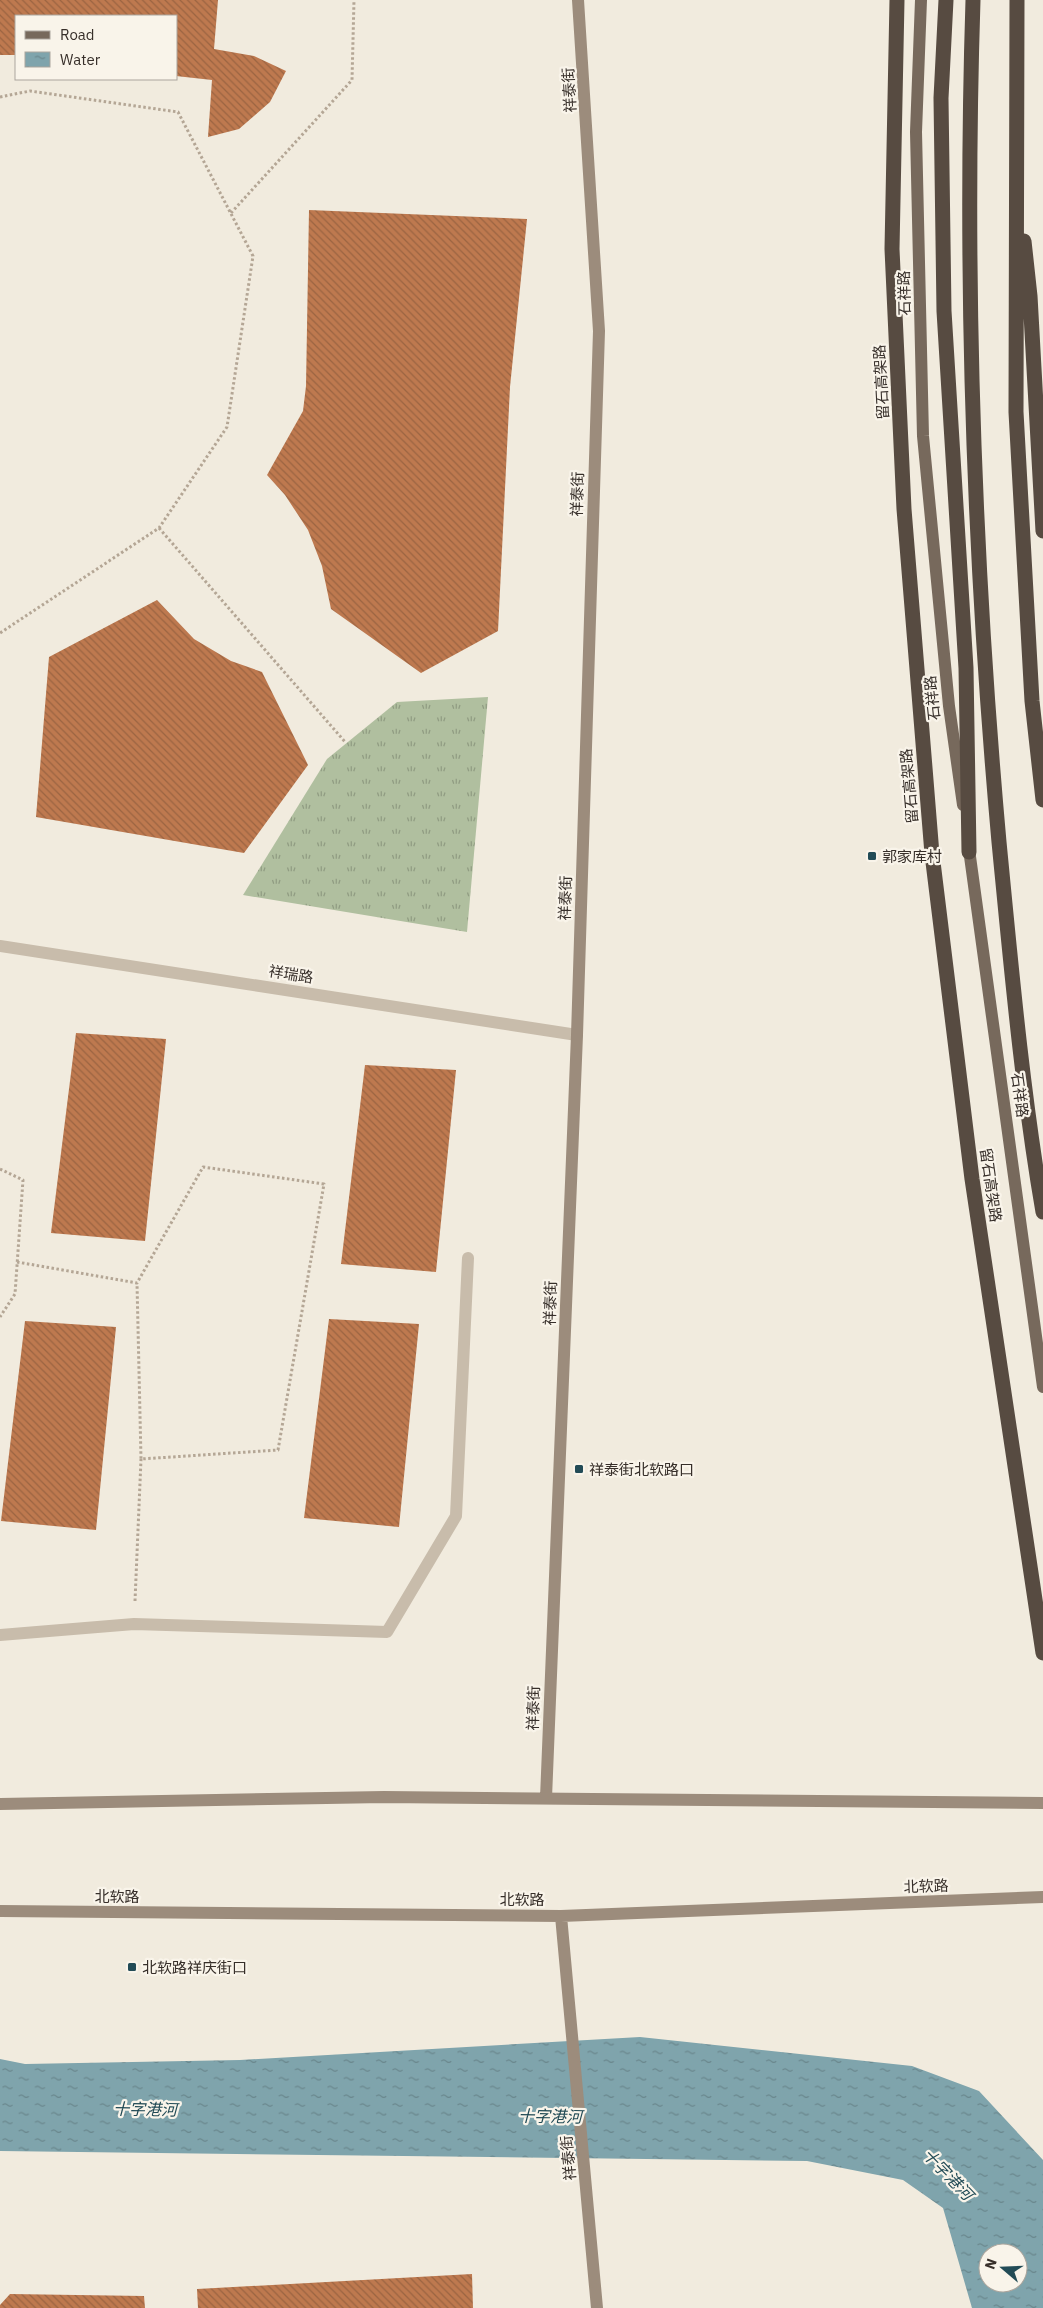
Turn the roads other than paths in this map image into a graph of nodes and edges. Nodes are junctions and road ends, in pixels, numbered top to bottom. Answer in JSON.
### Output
{"nodes":[{"id":1,"x":578,"y":0,"type":"edge"},
{"id":2,"x":897,"y":0,"type":"edge"},
{"id":3,"x":921,"y":0,"type":"edge"},
{"id":4,"x":946,"y":0,"type":"edge"},
{"id":5,"x":973,"y":0,"type":"edge"},
{"id":6,"x":1017,"y":0,"type":"edge"},
{"id":7,"x":1016,"y":158,"type":"junction"},
{"id":8,"x":1043,"y":531,"type":"edge"},
{"id":9,"x":1043,"y":800,"type":"edge"},
{"id":10,"x":969,"y":852,"type":"junction"},
{"id":11,"x":0,"y":946,"type":"edge"},
{"id":12,"x":577,"y":1034,"type":"junction"},
{"id":13,"x":1043,"y":1212,"type":"edge"},
{"id":14,"x":468,"y":1258,"type":"dead end"},
{"id":15,"x":1043,"y":1387,"type":"edge"},
{"id":16,"x":0,"y":1635,"type":"edge"},
{"id":17,"x":1043,"y":1653,"type":"edge"},
{"id":18,"x":546,"y":1798,"type":"junction"},
{"id":19,"x":1043,"y":1803,"type":"edge"},
{"id":20,"x":0,"y":1804,"type":"edge"},
{"id":21,"x":1043,"y":1897,"type":"edge"},
{"id":22,"x":0,"y":1911,"type":"edge"},
{"id":23,"x":561,"y":1916,"type":"junction"},
{"id":24,"x":597,"y":2308,"type":"edge"}],
"edges":[{"from":1,"to":12,"type":"street","name":"祥泰街"},
{"from":2,"to":17,"type":"highway","name":"留石高架路"},
{"from":3,"to":10,"type":"main road","name":"石祥路"},
{"from":4,"to":10,"type":"highway"},
{"from":5,"to":13,"type":"highway"},
{"from":6,"to":7,"type":"highway"},
{"from":7,"to":8,"type":"highway"},
{"from":7,"to":9,"type":"highway"},
{"from":10,"to":15,"type":"main road","name":"石祥路"},
{"from":11,"to":12,"type":"street","name":"祥瑞路"},
{"from":12,"to":18,"type":"street","name":"祥泰街"},
{"from":14,"to":16,"type":"street"},
{"from":18,"to":19,"type":"street"},
{"from":18,"to":20,"type":"street"},
{"from":21,"to":23,"type":"street","name":"北软路"},
{"from":22,"to":23,"type":"street","name":"北软路"},
{"from":23,"to":24,"type":"street","name":"祥泰街"}]}
